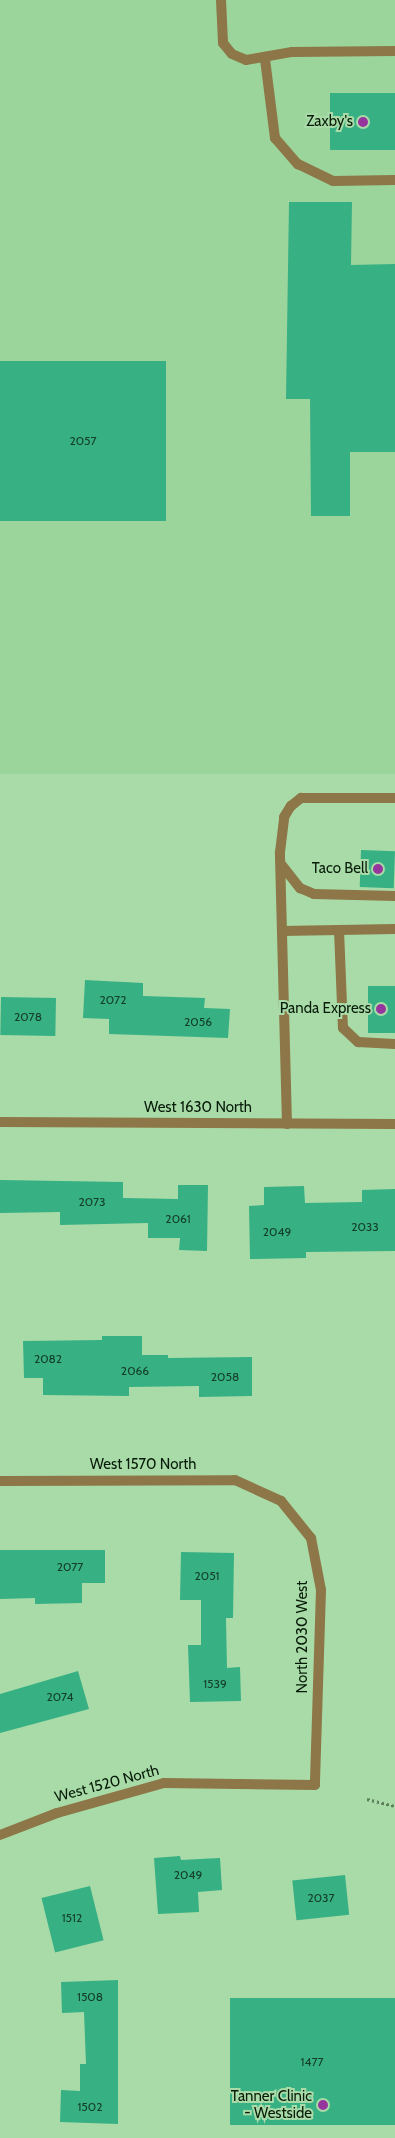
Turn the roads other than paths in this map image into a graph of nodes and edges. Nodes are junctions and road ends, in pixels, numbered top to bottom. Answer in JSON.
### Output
{"nodes":[{"id":1,"x":221,"y":0,"type":"edge"},
{"id":2,"x":395,"y":51,"type":"edge"},
{"id":3,"x":265,"y":59,"type":"junction"},
{"id":4,"x":395,"y":180,"type":"edge"},
{"id":5,"x":395,"y":798,"type":"edge"},
{"id":6,"x":281,"y":864,"type":"junction"},
{"id":7,"x":395,"y":896,"type":"edge"},
{"id":8,"x":395,"y":929,"type":"edge"},
{"id":9,"x":339,"y":930,"type":"junction"},
{"id":10,"x":282,"y":931,"type":"junction"},
{"id":11,"x":395,"y":1044,"type":"edge"},
{"id":12,"x":0,"y":1122,"type":"edge"},
{"id":13,"x":287,"y":1124,"type":"junction"},
{"id":14,"x":395,"y":1124,"type":"edge"},
{"id":15,"x":0,"y":1481,"type":"edge"},
{"id":16,"x":281,"y":1501,"type":"joint"},
{"id":17,"x":315,"y":1785,"type":"joint"},
{"id":18,"x":0,"y":1835,"type":"edge"}],
"edges":[{"from":1,"to":3,"type":"street"},
{"from":2,"to":3,"type":"street"},
{"from":3,"to":4,"type":"street"},
{"from":5,"to":6,"type":"street"},
{"from":6,"to":7,"type":"street"},
{"from":6,"to":10,"type":"street"},
{"from":8,"to":9,"type":"street"},
{"from":9,"to":10,"type":"street"},
{"from":9,"to":11,"type":"street"},
{"from":10,"to":13,"type":"street"},
{"from":12,"to":13,"type":"street","name":"West 1630 North"},
{"from":13,"to":14,"type":"street","name":"West 1630 North"},
{"from":15,"to":16,"type":"street","name":"West 1570 North"},
{"from":16,"to":17,"type":"street","name":"North 2030 West"},
{"from":17,"to":18,"type":"street","name":"West 1520 North"}]}
